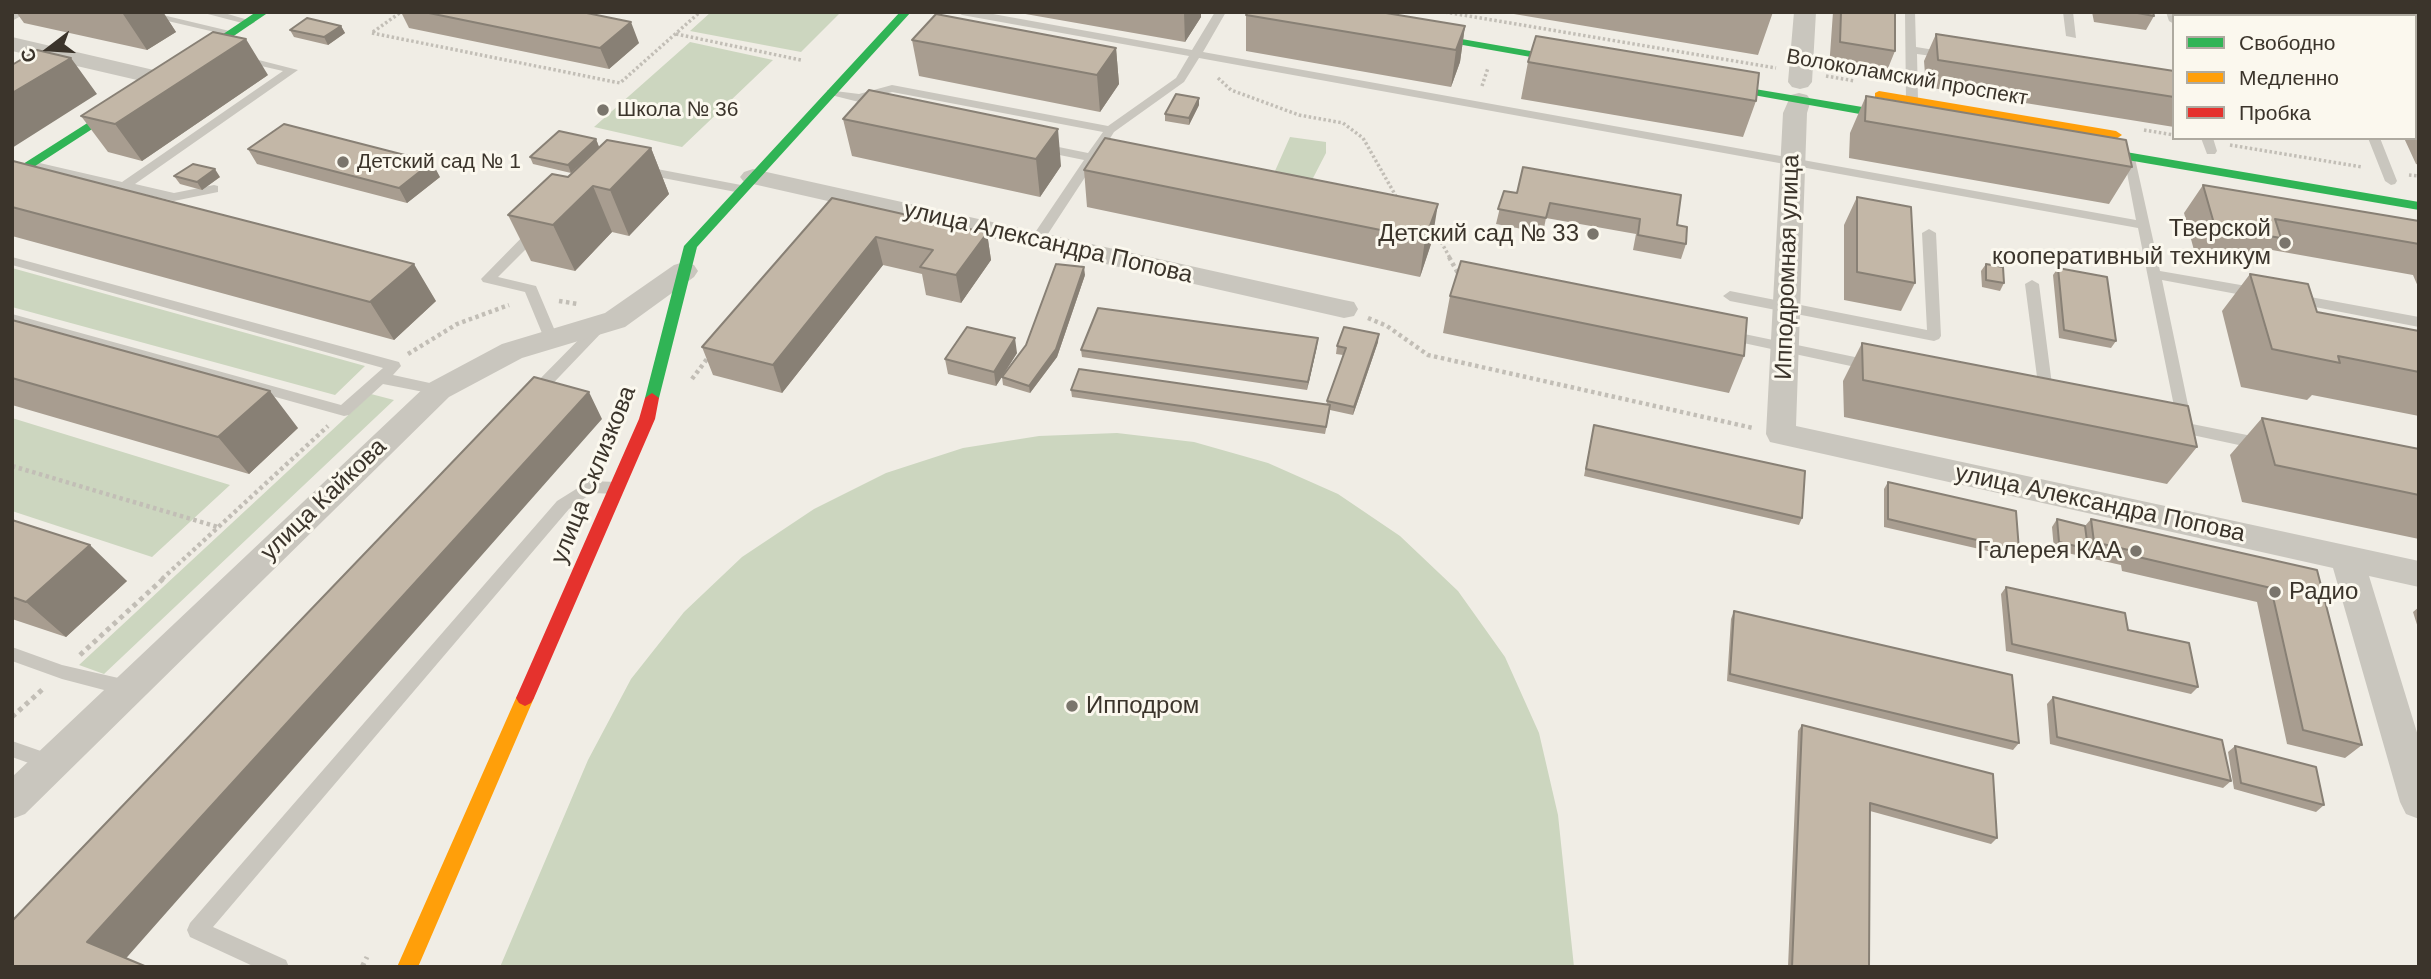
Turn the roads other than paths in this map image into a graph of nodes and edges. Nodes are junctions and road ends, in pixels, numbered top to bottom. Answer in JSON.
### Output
{"nodes":[{"id":1,"x":23,"y":12,"type":"edge"},
{"id":2,"x":134,"y":12,"type":"edge"},
{"id":3,"x":205,"y":12,"type":"edge"},
{"id":4,"x":264,"y":12,"type":"edge"},
{"id":5,"x":906,"y":12,"type":"edge"},
{"id":6,"x":962,"y":12,"type":"edge"},
{"id":7,"x":1221,"y":12,"type":"edge"},
{"id":8,"x":1805,"y":12,"type":"edge"},
{"id":9,"x":1910,"y":12,"type":"edge"},
{"id":10,"x":2068,"y":12,"type":"edge"},
{"id":11,"x":1415,"y":17,"type":"edge"},
{"id":12,"x":1444,"y":17,"type":"edge"},
{"id":13,"x":12,"y":18,"type":"edge"},
{"id":14,"x":250,"y":22,"type":"junction"},
{"id":15,"x":1399,"y":32,"type":"edge"},
{"id":16,"x":232,"y":33,"type":"junction"},
{"id":17,"x":2072,"y":36,"type":"dead end"},
{"id":18,"x":12,"y":44,"type":"edge"},
{"id":19,"x":1911,"y":50,"type":"junction"},
{"id":20,"x":205,"y":51,"type":"junction"},
{"id":21,"x":1195,"y":56,"type":"junction"},
{"id":22,"x":1966,"y":59,"type":"edge"},
{"id":23,"x":1592,"y":65,"type":"edge"},
{"id":24,"x":163,"y":79,"type":"junction"},
{"id":25,"x":1688,"y":81,"type":"edge"},
{"id":26,"x":1799,"y":83,"type":"junction"},
{"id":27,"x":831,"y":92,"type":"junction"},
{"id":28,"x":1862,"y":92,"type":"dead end"},
{"id":29,"x":859,"y":98,"type":"junction"},
{"id":30,"x":1912,"y":100,"type":"junction"},
{"id":31,"x":868,"y":113,"type":"edge"},
{"id":32,"x":1925,"y":122,"type":"edge"},
{"id":33,"x":1110,"y":130,"type":"junction"},
{"id":34,"x":2130,"y":137,"type":"dead end"},
{"id":35,"x":2375,"y":140,"type":"edge"},
{"id":36,"x":1026,"y":145,"type":"edge"},
{"id":37,"x":2062,"y":145,"type":"edge"},
{"id":38,"x":2130,"y":157,"type":"junction"},
{"id":39,"x":1091,"y":158,"type":"junction"},
{"id":40,"x":1793,"y":161,"type":"junction"},
{"id":41,"x":31,"y":165,"type":"junction"},
{"id":42,"x":1131,"y":166,"type":"edge"},
{"id":43,"x":630,"y":168,"type":"edge"},
{"id":44,"x":12,"y":177,"type":"edge"},
{"id":45,"x":2366,"y":177,"type":"dead end"},
{"id":46,"x":2401,"y":178,"type":"edge"},
{"id":47,"x":747,"y":183,"type":"junction"},
{"id":48,"x":123,"y":187,"type":"junction"},
{"id":49,"x":214,"y":189,"type":"dead end"},
{"id":50,"x":2419,"y":206,"type":"edge"},
{"id":51,"x":546,"y":220,"type":"edge"},
{"id":52,"x":2144,"y":225,"type":"junction"},
{"id":53,"x":1929,"y":233,"type":"dead end"},
{"id":54,"x":1037,"y":240,"type":"junction"},
{"id":55,"x":12,"y":261,"type":"edge"},
{"id":56,"x":684,"y":271,"type":"junction"},
{"id":57,"x":2154,"y":274,"type":"junction"},
{"id":58,"x":2032,"y":284,"type":"dead end"},
{"id":59,"x":1730,"y":296,"type":"dead end"},
{"id":60,"x":1787,"y":307,"type":"junction"},
{"id":61,"x":1344,"y":309,"type":"road end"},
{"id":62,"x":591,"y":316,"type":"junction"},
{"id":63,"x":12,"y":318,"type":"edge"},
{"id":64,"x":2419,"y":322,"type":"edge"},
{"id":65,"x":1705,"y":331,"type":"edge"},
{"id":66,"x":551,"y":338,"type":"junction"},
{"id":67,"x":1785,"y":348,"type":"junction"},
{"id":68,"x":1890,"y":369,"type":"edge"},
{"id":69,"x":380,"y":378,"type":"junction"},
{"id":70,"x":439,"y":390,"type":"junction"},
{"id":71,"x":2047,"y":401,"type":"edge"},
{"id":72,"x":523,"y":405,"type":"edge"},
{"id":73,"x":2161,"y":423,"type":"edge"},
{"id":74,"x":2186,"y":428,"type":"junction"},
{"id":75,"x":1781,"y":434,"type":"joint"},
{"id":76,"x":2282,"y":448,"type":"edge"},
{"id":77,"x":617,"y":488,"type":"junction"},
{"id":78,"x":2347,"y":558,"type":"junction"},
{"id":79,"x":2419,"y":574,"type":"edge"},
{"id":80,"x":12,"y":654,"type":"edge"},
{"id":81,"x":127,"y":688,"type":"junction"},
{"id":82,"x":12,"y":749,"type":"edge"},
{"id":83,"x":51,"y":763,"type":"junction"},
{"id":84,"x":12,"y":802,"type":"edge"},
{"id":85,"x":2419,"y":802,"type":"edge"},
{"id":86,"x":279,"y":967,"type":"edge"},
{"id":87,"x":407,"y":967,"type":"edge"}],
"edges":[{"from":1,"to":13,"type":"lane"},
{"from":2,"to":16,"type":"lane"},
{"from":3,"to":14,"type":"lane"},
{"from":4,"to":14,"type":"street"},
{"from":5,"to":27,"type":"street","name":"улица Склизкова"},
{"from":6,"to":21,"type":"lane"},
{"from":7,"to":21,"type":"lane"},
{"from":8,"to":26,"type":"street","name":"Ипподромная улица"},
{"from":9,"to":19,"type":"lane"},
{"from":10,"to":17,"type":"lane"},
{"from":11,"to":12,"type":"street"},
{"from":14,"to":16,"type":"street"},
{"from":15,"to":23,"type":"street"},
{"from":16,"to":20,"type":"street"},
{"from":18,"to":24,"type":"street"},
{"from":19,"to":22,"type":"lane"},
{"from":19,"to":30,"type":"lane"},
{"from":20,"to":24,"type":"street"},
{"from":20,"to":48,"type":"lane"},
{"from":21,"to":33,"type":"lane"},
{"from":21,"to":40,"type":"lane"},
{"from":24,"to":41,"type":"street"},
{"from":25,"to":26,"type":"street","name":"Волоколамский проспект"},
{"from":26,"to":32,"type":"street","name":"Волоколамский проспект"},
{"from":26,"to":40,"type":"street","name":"Ипподромная улица"},
{"from":27,"to":29,"type":"lane"},
{"from":27,"to":47,"type":"street","name":"улица Склизкова"},
{"from":28,"to":30,"type":"street","name":"Волоколамский проспект"},
{"from":29,"to":31,"type":"lane"},
{"from":29,"to":33,"type":"lane"},
{"from":30,"to":34,"type":"street","name":"Волоколамский проспект"},
{"from":33,"to":39,"type":"lane"},
{"from":35,"to":46,"type":"lane"},
{"from":36,"to":39,"type":"lane"},
{"from":37,"to":38,"type":"street"},
{"from":38,"to":50,"type":"street"},
{"from":38,"to":52,"type":"lane"},
{"from":39,"to":42,"type":"lane"},
{"from":39,"to":54,"type":"lane"},
{"from":40,"to":52,"type":"lane"},
{"from":40,"to":60,"type":"street","name":"Ипподромная улица"},
{"from":41,"to":44,"type":"street"},
{"from":41,"to":48,"type":"lane"},
{"from":43,"to":47,"type":"lane"},
{"from":45,"to":46,"type":"street"},
{"from":47,"to":54,"type":"street","name":"улица Александра Попова"},
{"from":47,"to":56,"type":"street","name":"улица Склизкова"},
{"from":48,"to":49,"type":"lane"},
{"from":51,"to":66,"type":"lane"},
{"from":52,"to":57,"type":"lane"},
{"from":53,"to":60,"type":"lane"},
{"from":54,"to":61,"type":"street","name":"улица Александра Попова"},
{"from":55,"to":69,"type":"lane"},
{"from":56,"to":62,"type":"street","name":"улица Кайкова"},
{"from":56,"to":77,"type":"street","name":"улица Склизкова"},
{"from":57,"to":64,"type":"lane"},
{"from":57,"to":74,"type":"lane"},
{"from":58,"to":71,"type":"lane"},
{"from":59,"to":60,"type":"lane"},
{"from":60,"to":67,"type":"street","name":"Ипподромная улица"},
{"from":62,"to":66,"type":"street","name":"улица Кайкова"},
{"from":62,"to":72,"type":"lane"},
{"from":63,"to":69,"type":"lane"},
{"from":65,"to":67,"type":"lane"},
{"from":66,"to":70,"type":"street","name":"улица Кайкова"},
{"from":67,"to":68,"type":"lane"},
{"from":67,"to":75,"type":"street","name":"Ипподромная улица"},
{"from":69,"to":70,"type":"lane"},
{"from":70,"to":81,"type":"street","name":"улица Кайкова"},
{"from":73,"to":74,"type":"lane"},
{"from":74,"to":76,"type":"lane"},
{"from":75,"to":78,"type":"street","name":"улица Александра Попова"},
{"from":77,"to":86,"type":"lane"},
{"from":77,"to":87,"type":"street","name":"улица Склизкова"},
{"from":78,"to":79,"type":"street","name":"улица Александра Попова"},
{"from":78,"to":85,"type":"street"},
{"from":80,"to":81,"type":"lane"},
{"from":81,"to":83,"type":"street","name":"улица Кайкова"},
{"from":82,"to":83,"type":"lane"},
{"from":83,"to":84,"type":"street","name":"улица Кайкова"}]}
